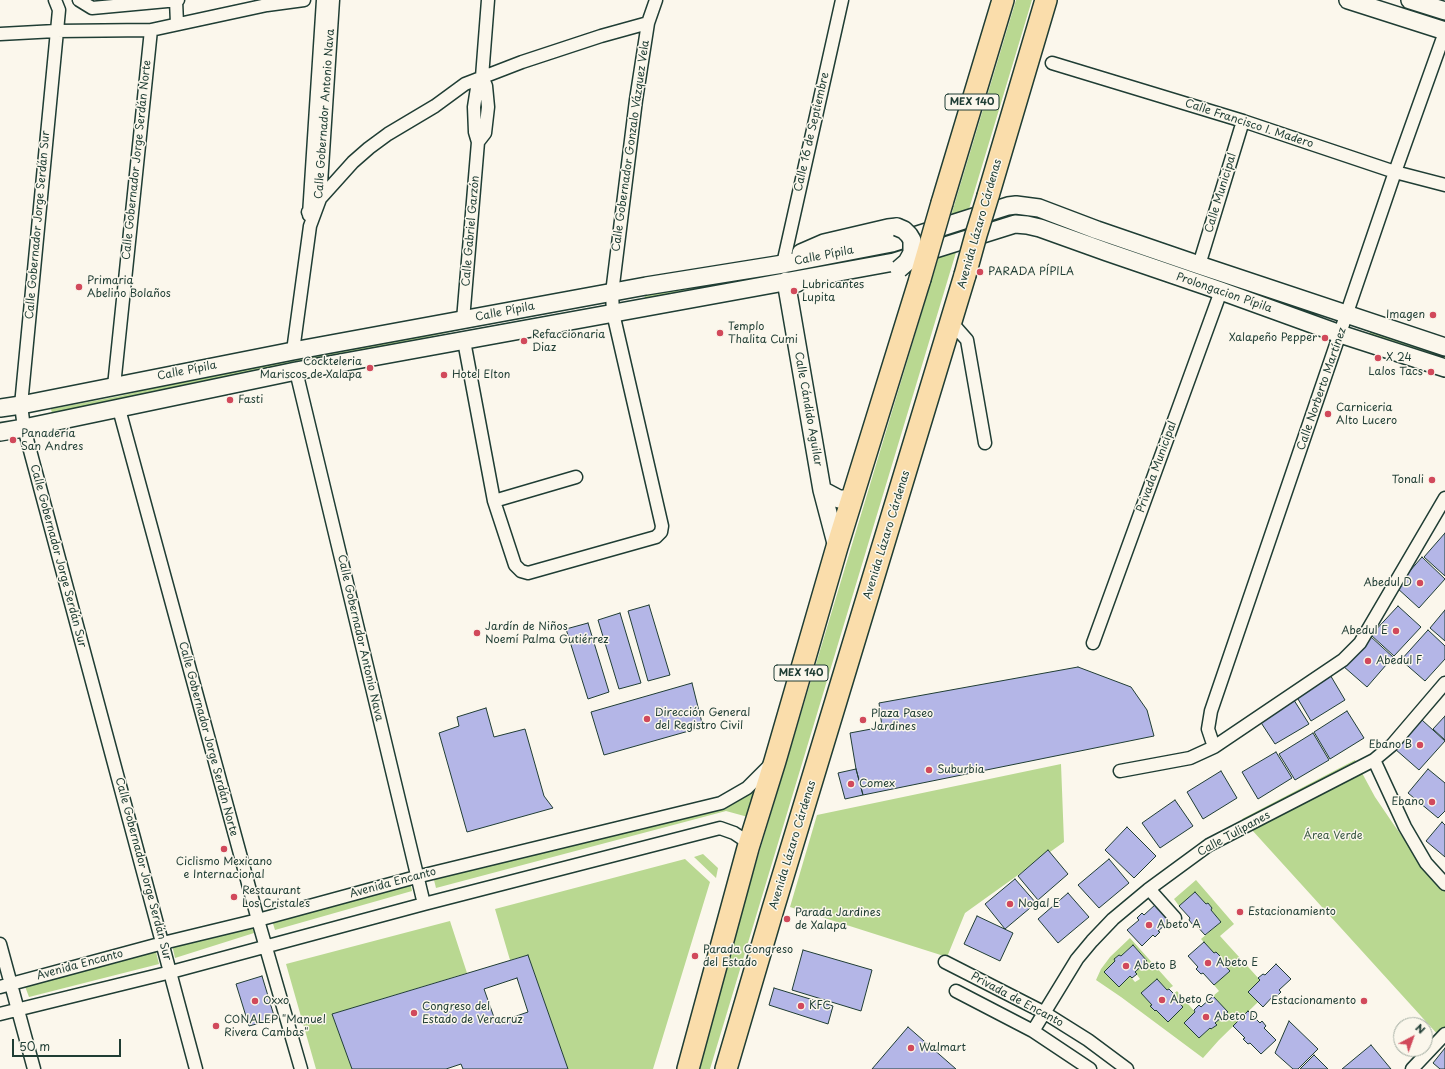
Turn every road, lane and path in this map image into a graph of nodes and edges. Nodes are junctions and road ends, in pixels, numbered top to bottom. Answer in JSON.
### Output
{"nodes":[{"id":1,"x":55,"y":0,"type":"edge"},
{"id":2,"x":79,"y":0,"type":"edge"},
{"id":3,"x":176,"y":0,"type":"edge"},
{"id":4,"x":304,"y":0,"type":"edge"},
{"id":5,"x":323,"y":0,"type":"edge"},
{"id":6,"x":333,"y":0,"type":"edge"},
{"id":7,"x":488,"y":0,"type":"edge"},
{"id":8,"x":656,"y":0,"type":"edge"},
{"id":9,"x":842,"y":0,"type":"edge"},
{"id":10,"x":1003,"y":0,"type":"edge"},
{"id":11,"x":1046,"y":0,"type":"edge"},
{"id":12,"x":1348,"y":0,"type":"edge"},
{"id":13,"x":1410,"y":0,"type":"edge"},
{"id":14,"x":1445,"y":11,"type":"edge"},
{"id":15,"x":648,"y":23,"type":"junction"},
{"id":16,"x":177,"y":24,"type":"junction"},
{"id":17,"x":151,"y":30,"type":"junction"},
{"id":18,"x":56,"y":31,"type":"junction"},
{"id":19,"x":1445,"y":32,"type":"edge"},
{"id":20,"x":0,"y":34,"type":"edge"},
{"id":21,"x":1052,"y":63,"type":"dead end"},
{"id":22,"x":482,"y":77,"type":"junction"},
{"id":23,"x":1243,"y":121,"type":"junction"},
{"id":24,"x":1395,"y":172,"type":"junction"},
{"id":25,"x":1445,"y":185,"type":"edge"},
{"id":26,"x":320,"y":199,"type":"junction"},
{"id":27,"x":1008,"y":206,"type":"joint"},
{"id":28,"x":308,"y":212,"type":"junction"},
{"id":29,"x":310,"y":226,"type":"junction"},
{"id":30,"x":1002,"y":227,"type":"joint"},
{"id":31,"x":783,"y":264,"type":"junction"},
{"id":32,"x":1199,"y":265,"type":"junction"},
{"id":33,"x":786,"y":281,"type":"junction"},
{"id":34,"x":1221,"y":291,"type":"junction"},
{"id":35,"x":612,"y":293,"type":"junction"},
{"id":36,"x":613,"y":314,"type":"junction"},
{"id":37,"x":1347,"y":314,"type":"junction"},
{"id":38,"x":463,"y":320,"type":"junction"},
{"id":39,"x":952,"y":323,"type":"junction"},
{"id":40,"x":1340,"y":334,"type":"junction"},
{"id":41,"x":464,"y":341,"type":"junction"},
{"id":42,"x":1445,"y":346,"type":"edge"},
{"id":43,"x":293,"y":351,"type":"junction"},
{"id":44,"x":1445,"y":368,"type":"edge"},
{"id":45,"x":296,"y":371,"type":"junction"},
{"id":46,"x":114,"y":386,"type":"junction"},
{"id":47,"x":21,"y":405,"type":"junction"},
{"id":48,"x":0,"y":408,"type":"edge"},
{"id":49,"x":119,"y":409,"type":"junction"},
{"id":50,"x":24,"y":428,"type":"junction"},
{"id":51,"x":0,"y":432,"type":"edge"},
{"id":52,"x":984,"y":443,"type":"dead end"},
{"id":53,"x":576,"y":477,"type":"dead end"},
{"id":54,"x":822,"y":490,"type":"junction"},
{"id":55,"x":853,"y":498,"type":"junction"},
{"id":56,"x":1445,"y":498,"type":"edge"},
{"id":57,"x":494,"y":501,"type":"junction"},
{"id":58,"x":838,"y":547,"type":"junction"},
{"id":59,"x":1093,"y":643,"type":"dead end"},
{"id":60,"x":1445,"y":683,"type":"edge"},
{"id":61,"x":1214,"y":746,"type":"junction"},
{"id":62,"x":1374,"y":760,"type":"junction"},
{"id":63,"x":775,"y":761,"type":"junction"},
{"id":64,"x":1120,"y":771,"type":"dead end"},
{"id":65,"x":748,"y":848,"type":"junction"},
{"id":66,"x":416,"y":877,"type":"junction"},
{"id":67,"x":1445,"y":884,"type":"edge"},
{"id":68,"x":1149,"y":889,"type":"junction"},
{"id":69,"x":424,"y":904,"type":"junction"},
{"id":70,"x":1175,"y":918,"type":"dead end"},
{"id":71,"x":258,"y":920,"type":"junction"},
{"id":72,"x":163,"y":943,"type":"junction"},
{"id":73,"x":0,"y":944,"type":"edge"},
{"id":74,"x":266,"y":947,"type":"junction"},
{"id":75,"x":945,"y":962,"type":"dead end"},
{"id":76,"x":171,"y":972,"type":"junction"},
{"id":77,"x":5,"y":986,"type":"edge"},
{"id":78,"x":956,"y":991,"type":"dead end"},
{"id":79,"x":18,"y":1010,"type":"junction"},
{"id":80,"x":1045,"y":1013,"type":"junction"},
{"id":81,"x":0,"y":1014,"type":"edge"},
{"id":82,"x":1033,"y":1031,"type":"junction"},
{"id":83,"x":1445,"y":1034,"type":"edge"},
{"id":84,"x":34,"y":1069,"type":"edge"},
{"id":85,"x":196,"y":1069,"type":"edge"},
{"id":86,"x":301,"y":1069,"type":"edge"},
{"id":87,"x":688,"y":1069,"type":"edge"},
{"id":88,"x":726,"y":1069,"type":"edge"},
{"id":89,"x":1090,"y":1069,"type":"edge"},
{"id":90,"x":1127,"y":1069,"type":"edge"},
{"id":91,"x":1412,"y":1069,"type":"edge"}],
"edges":[{"from":1,"to":18,"type":"street","name":"Calle Gobernador Jorge Serdán Sur"},
{"from":2,"to":3,"type":"street"},
{"from":3,"to":16,"type":"street"},
{"from":4,"to":16,"type":"street"},
{"from":5,"to":28,"type":"street","name":"Calle Gobernador Antonio Nava"},
{"from":6,"to":26,"type":"street","name":"Calle Gobernador Antonio Nava"},
{"from":7,"to":22,"type":"street","name":"Calle Gabriel Garzón"},
{"from":8,"to":15,"type":"street","name":"Calle Gobernador Gonzalo Vázquez Vela"},
{"from":9,"to":31,"type":"street","name":"Calle 16 de Septiembre"},
{"from":10,"to":55,"type":"highway","number":"MEX 140","bridge":true},
{"from":11,"to":39,"type":"highway","name":"Avenida Lázaro Cárdenas","number":"MEX 140","bridge":true},
{"from":12,"to":19,"type":"main road"},
{"from":13,"to":14,"type":"main road"},
{"from":15,"to":22,"type":"street"},
{"from":15,"to":35,"type":"street","name":"Calle Gobernador Gonzalo Vázquez Vela"},
{"from":16,"to":17,"type":"street"},
{"from":17,"to":18,"type":"street"},
{"from":17,"to":46,"type":"street","name":"Calle Gobernador Jorge Serdán Norte"},
{"from":18,"to":20,"type":"street"},
{"from":18,"to":47,"type":"street","name":"Calle Gobernador Jorge Serdán Sur"},
{"from":19,"to":24,"type":"street","name":"Calle Norberto Martínez"},
{"from":21,"to":23,"type":"street","name":"Calle Francisco I. Madero"},
{"from":22,"to":26,"type":"street"},
{"from":22,"to":38,"type":"street","name":"Calle Gabriel Garzón"},
{"from":23,"to":24,"type":"street","name":"Calle Francisco I. Madero"},
{"from":23,"to":32,"type":"street","name":"Calle Municipal"},
{"from":24,"to":25,"type":"street","name":"Calle Francisco I. Madero"},
{"from":24,"to":37,"type":"street","name":"Calle Norberto Martínez"},
{"from":26,"to":28,"type":"street"},
{"from":26,"to":29,"type":"street","name":"Calle Gobernador Antonio Nava"},
{"from":27,"to":31,"type":"main road","name":"Calle Pípila"},
{"from":27,"to":32,"type":"main road","name":"Prolongacion Pípila"},
{"from":28,"to":29,"type":"street","name":"Calle Gobernador Antonio Nava"},
{"from":29,"to":43,"type":"street","name":"Calle Gobernador Antonio Nava"},
{"from":30,"to":33,"type":"main road","name":"Calle Pípila"},
{"from":30,"to":34,"type":"main road","name":"Prolongacion Pípila"},
{"from":31,"to":33,"type":"main road","bridge":true},
{"from":31,"to":35,"type":"main road","name":"Calle Pípila"},
{"from":32,"to":37,"type":"main road","name":"Prolongacion Pípila"},
{"from":33,"to":36,"type":"main road","name":"Calle Pípila"},
{"from":33,"to":54,"type":"main road","name":"Calle Cándido Aguilar"},
{"from":34,"to":40,"type":"main road","name":"Prolongacion Pípila"},
{"from":34,"to":59,"type":"street","name":"Privada Municipal"},
{"from":35,"to":36,"type":"street","name":"Calle Gobernador Gonzalo Vázquez Vela"},
{"from":35,"to":38,"type":"main road","name":"Calle Pípila"},
{"from":36,"to":41,"type":"main road","name":"Calle Pípila"},
{"from":36,"to":57,"type":"street","name":"Calle Gobernador Gonzalo Vázquez Vela"},
{"from":37,"to":40,"type":"street","name":"Calle Norberto Martínez"},
{"from":37,"to":42,"type":"main road","name":"Prolongacion Pípila"},
{"from":38,"to":43,"type":"main road","name":"Calle Pípila"},
{"from":39,"to":52,"type":"street"},
{"from":39,"to":88,"type":"highway","name":"Avenida Lázaro Cárdenas","number":"MEX 140"},
{"from":40,"to":44,"type":"main road","name":"Prolongacion Pípila"},
{"from":40,"to":61,"type":"street","name":"Calle Norberto Martínez"},
{"from":41,"to":45,"type":"main road","name":"Calle Pípila"},
{"from":41,"to":57,"type":"street"},
{"from":43,"to":46,"type":"main road","name":"Calle Pípila"},
{"from":45,"to":49,"type":"main road","name":"Calle Pípila"},
{"from":45,"to":66,"type":"street","name":"Calle Gobernador Antonio Nava"},
{"from":46,"to":47,"type":"main road","name":"Calle Pípila"},
{"from":47,"to":48,"type":"main road","name":"Calle Pípila"},
{"from":47,"to":50,"type":"street","name":"Calle Gobernador Jorge Serdán Sur"},
{"from":49,"to":50,"type":"main road","name":"Calle Pípila"},
{"from":49,"to":71,"type":"street","name":"Calle Gobernador Jorge Serdán Norte"},
{"from":50,"to":51,"type":"main road","name":"Calle Pípila"},
{"from":50,"to":72,"type":"street","name":"Calle Gobernador Jorge Serdán Sur"},
{"from":53,"to":57,"type":"street"},
{"from":54,"to":55,"type":"main road"},
{"from":54,"to":58,"type":"main road","name":"Calle Cándido Aguilar"},
{"from":55,"to":58,"type":"highway","number":"MEX 140"},
{"from":56,"to":61,"type":"street"},
{"from":58,"to":63,"type":"highway","number":"MEX 140"},
{"from":60,"to":62,"type":"street","name":"Calle Tulipanes"},
{"from":61,"to":64,"type":"street"},
{"from":62,"to":67,"type":"street"},
{"from":62,"to":68,"type":"street","name":"Calle Tulipanes"},
{"from":63,"to":65,"type":"highway","number":"MEX 140"},
{"from":63,"to":66,"type":"street","name":"Avenida Encanto"},
{"from":65,"to":69,"type":"street"},
{"from":65,"to":87,"type":"highway","number":"MEX 140"},
{"from":66,"to":69,"type":"street","name":"Calle Gobernador Antonio Nava"},
{"from":66,"to":71,"type":"street","name":"Avenida Encanto"},
{"from":68,"to":70,"type":"street"},
{"from":68,"to":80,"type":"street","name":"Calle Tulipanes"},
{"from":69,"to":74,"type":"street"},
{"from":71,"to":72,"type":"street","name":"Avenida Encanto"},
{"from":71,"to":74,"type":"street","name":"Calle Gobernador Jorge Serdán Norte"},
{"from":72,"to":76,"type":"street","name":"Calle Gobernador Jorge Serdán Sur"},
{"from":72,"to":77,"type":"street","name":"Avenida Encanto"},
{"from":73,"to":77,"type":"street"},
{"from":74,"to":76,"type":"street"},
{"from":74,"to":86,"type":"street","name":"Calle Gobernador Jorge Serdán Norte"},
{"from":75,"to":80,"type":"street","name":"Privada de Encanto"},
{"from":76,"to":79,"type":"street"},
{"from":76,"to":85,"type":"street","name":"Calle Gobernador Jorge Serdán Sur"},
{"from":77,"to":79,"type":"street"},
{"from":78,"to":82,"type":"street","name":"Privada de Encanto"},
{"from":79,"to":81,"type":"street"},
{"from":79,"to":84,"type":"street"},
{"from":80,"to":82,"type":"street","name":"Calle Tulipanes"},
{"from":80,"to":90,"type":"street","name":"Privada de Encanto"},
{"from":82,"to":89,"type":"street","name":"Privada de Encanto"},
{"from":83,"to":91,"type":"street"}]}
